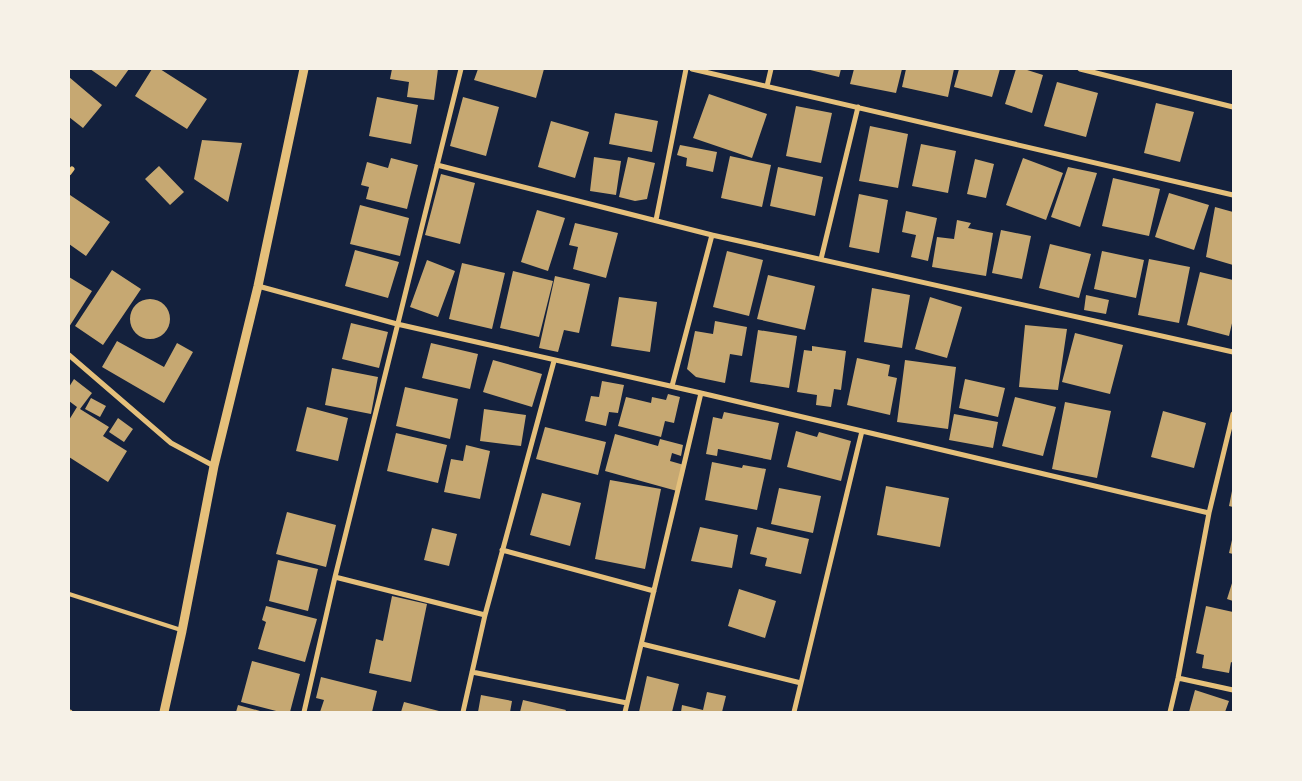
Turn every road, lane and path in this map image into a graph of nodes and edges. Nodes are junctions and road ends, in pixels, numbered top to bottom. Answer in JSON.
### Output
{"nodes":[{"id":1,"x":304,"y":69,"type":"edge"},
{"id":2,"x":461,"y":69,"type":"edge"},
{"id":3,"x":686,"y":69,"type":"edge"},
{"id":4,"x":692,"y":69,"type":"edge"},
{"id":5,"x":771,"y":69,"type":"edge"},
{"id":6,"x":1080,"y":69,"type":"edge"},
{"id":7,"x":767,"y":86,"type":"junction"},
{"id":8,"x":858,"y":107,"type":"junction"},
{"id":9,"x":1233,"y":107,"type":"edge"},
{"id":10,"x":438,"y":165,"type":"junction"},
{"id":11,"x":1233,"y":195,"type":"edge"},
{"id":12,"x":656,"y":220,"type":"junction"},
{"id":13,"x":712,"y":234,"type":"junction"},
{"id":14,"x":822,"y":259,"type":"junction"},
{"id":15,"x":258,"y":286,"type":"junction"},
{"id":16,"x":397,"y":324,"type":"junction"},
{"id":17,"x":1233,"y":352,"type":"edge"},
{"id":18,"x":69,"y":355,"type":"edge"},
{"id":19,"x":554,"y":361,"type":"junction"},
{"id":20,"x":672,"y":386,"type":"junction"},
{"id":21,"x":701,"y":393,"type":"junction"},
{"id":22,"x":1233,"y":414,"type":"edge"},
{"id":23,"x":862,"y":431,"type":"junction"},
{"id":24,"x":214,"y":466,"type":"junction"},
{"id":25,"x":1209,"y":513,"type":"junction"},
{"id":26,"x":502,"y":550,"type":"junction"},
{"id":27,"x":335,"y":577,"type":"junction"},
{"id":28,"x":654,"y":591,"type":"junction"},
{"id":29,"x":69,"y":594,"type":"edge"},
{"id":30,"x":485,"y":615,"type":"junction"},
{"id":31,"x":182,"y":631,"type":"junction"},
{"id":32,"x":642,"y":644,"type":"junction"},
{"id":33,"x":472,"y":672,"type":"junction"},
{"id":34,"x":1178,"y":678,"type":"junction"},
{"id":35,"x":801,"y":683,"type":"junction"},
{"id":36,"x":1233,"y":690,"type":"edge"},
{"id":37,"x":627,"y":703,"type":"junction"},
{"id":38,"x":164,"y":712,"type":"edge"},
{"id":39,"x":304,"y":712,"type":"edge"},
{"id":40,"x":463,"y":712,"type":"edge"},
{"id":41,"x":625,"y":712,"type":"edge"},
{"id":42,"x":794,"y":712,"type":"edge"},
{"id":43,"x":1170,"y":712,"type":"edge"}],
"edges":[{"from":1,"to":15,"type":"street"},
{"from":2,"to":10,"type":"street"},
{"from":3,"to":12,"type":"street"},
{"from":4,"to":7,"type":"street"},
{"from":5,"to":7,"type":"street"},
{"from":6,"to":9,"type":"street"},
{"from":7,"to":8,"type":"street"},
{"from":8,"to":11,"type":"street"},
{"from":8,"to":14,"type":"street"},
{"from":10,"to":12,"type":"street"},
{"from":10,"to":16,"type":"street"},
{"from":12,"to":13,"type":"street"},
{"from":13,"to":14,"type":"street"},
{"from":13,"to":20,"type":"street"},
{"from":14,"to":17,"type":"street"},
{"from":15,"to":16,"type":"street"},
{"from":15,"to":24,"type":"street"},
{"from":16,"to":19,"type":"street"},
{"from":16,"to":27,"type":"street"},
{"from":18,"to":24,"type":"street"},
{"from":19,"to":20,"type":"street"},
{"from":19,"to":26,"type":"street"},
{"from":20,"to":21,"type":"street"},
{"from":21,"to":23,"type":"street"},
{"from":21,"to":28,"type":"street"},
{"from":22,"to":25,"type":"street"},
{"from":23,"to":25,"type":"street"},
{"from":23,"to":35,"type":"street"},
{"from":24,"to":31,"type":"street"},
{"from":25,"to":34,"type":"street"},
{"from":26,"to":28,"type":"street"},
{"from":26,"to":30,"type":"street"},
{"from":27,"to":30,"type":"street"},
{"from":27,"to":39,"type":"street"},
{"from":28,"to":32,"type":"street"},
{"from":29,"to":31,"type":"lane"},
{"from":30,"to":33,"type":"street"},
{"from":31,"to":38,"type":"street"},
{"from":32,"to":35,"type":"street"},
{"from":32,"to":37,"type":"street"},
{"from":33,"to":37,"type":"street"},
{"from":33,"to":40,"type":"street"},
{"from":34,"to":36,"type":"street"},
{"from":34,"to":43,"type":"street"},
{"from":35,"to":42,"type":"street"},
{"from":37,"to":41,"type":"street"}]}
